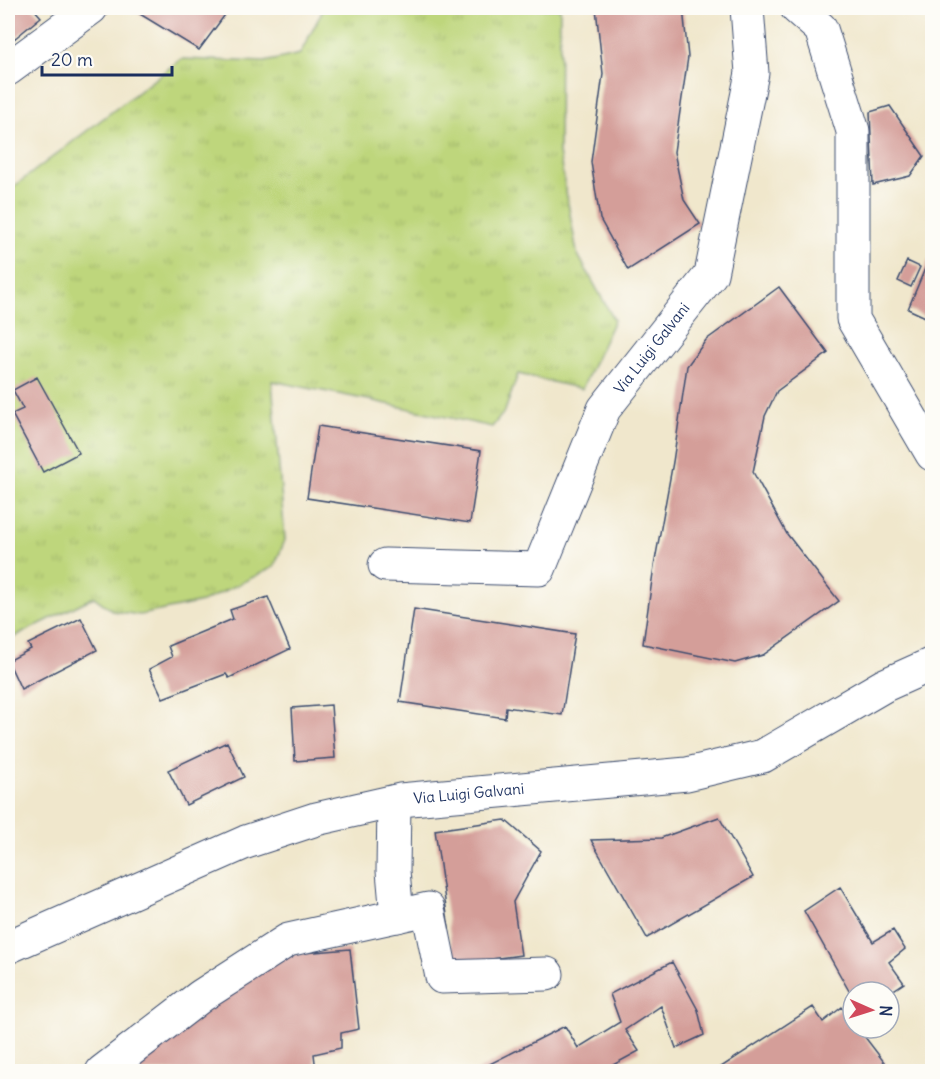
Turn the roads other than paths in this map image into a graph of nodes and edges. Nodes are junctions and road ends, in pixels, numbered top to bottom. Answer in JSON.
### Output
{"nodes":[{"id":1,"x":91,"y":8,"type":"edge"},
{"id":2,"x":747,"y":8,"type":"edge"},
{"id":3,"x":797,"y":8,"type":"edge"},
{"id":4,"x":8,"y":69,"type":"edge"},
{"id":5,"x":933,"y":454,"type":"edge"},
{"id":6,"x":386,"y":565,"type":"dead end"},
{"id":7,"x":933,"y":664,"type":"edge"},
{"id":8,"x":394,"y":802,"type":"junction"},
{"id":9,"x":397,"y":916,"type":"junction"},
{"id":10,"x":8,"y":947,"type":"edge"},
{"id":11,"x":547,"y":974,"type":"dead end"},
{"id":12,"x":102,"y":1071,"type":"edge"}],
"edges":[{"from":1,"to":4,"type":"street"},
{"from":2,"to":6,"type":"street","name":"Via Luigi Galvani"},
{"from":3,"to":5,"type":"street"},
{"from":7,"to":8,"type":"street","name":"Via Luigi Galvani"},
{"from":8,"to":9,"type":"street"},
{"from":8,"to":10,"type":"street","name":"Via Luigi Galvani"},
{"from":9,"to":11,"type":"street"},
{"from":9,"to":12,"type":"street"}]}
